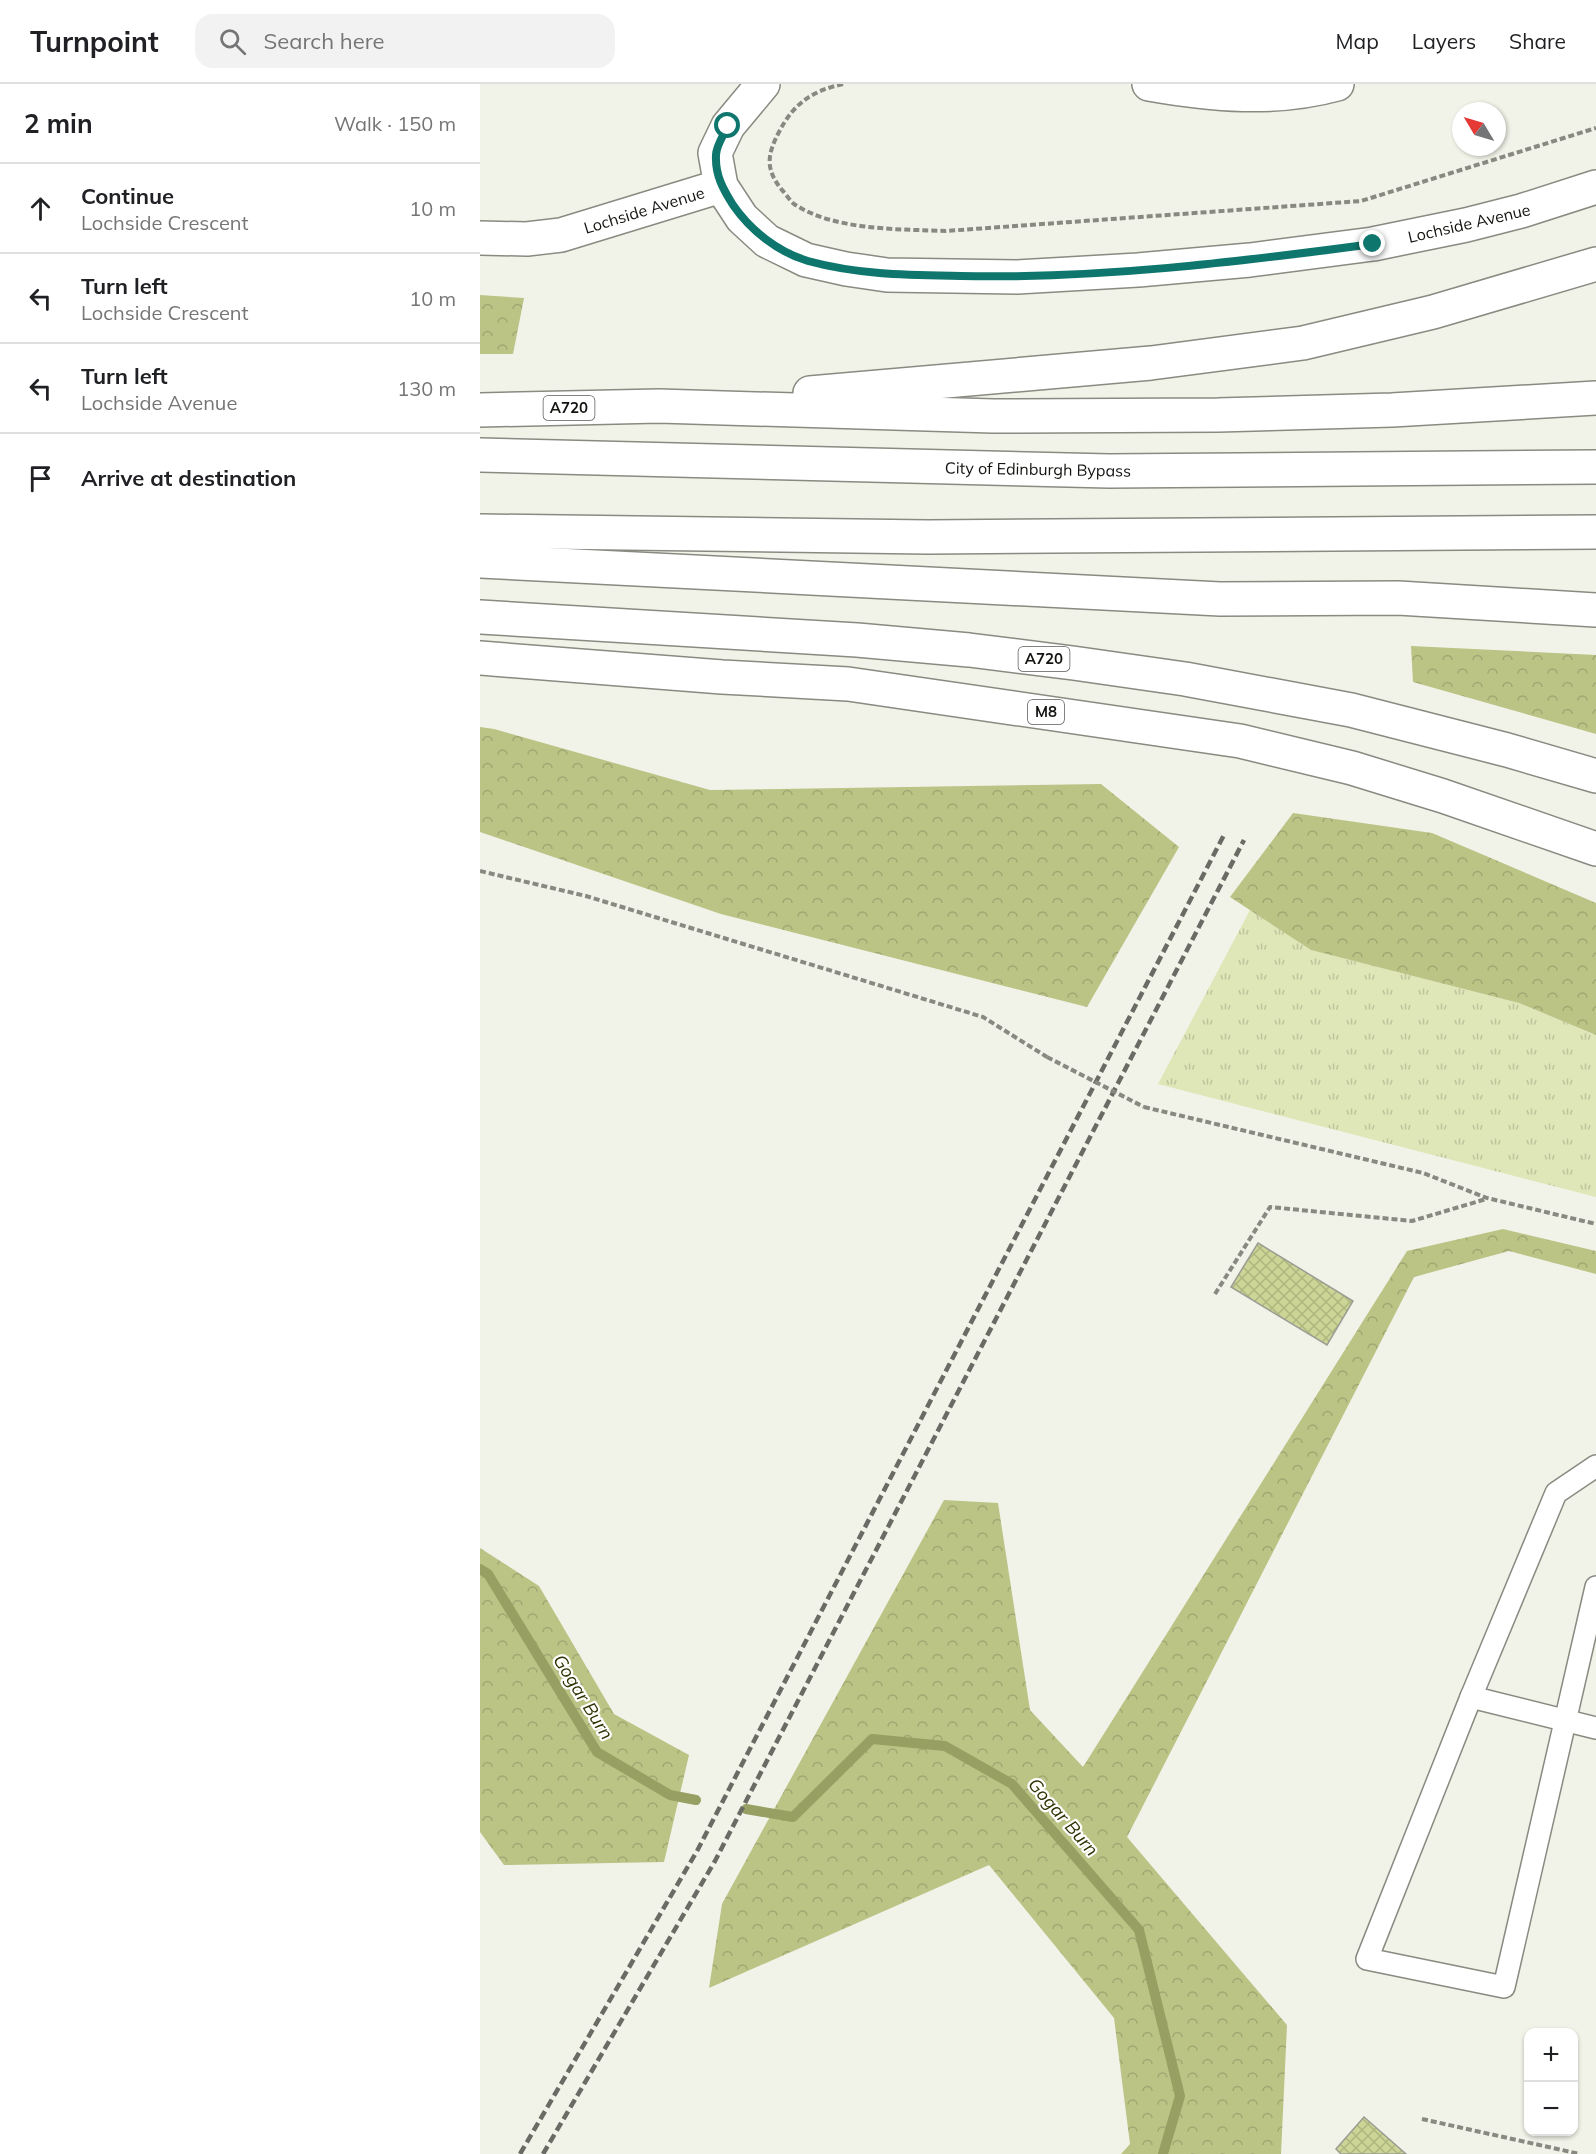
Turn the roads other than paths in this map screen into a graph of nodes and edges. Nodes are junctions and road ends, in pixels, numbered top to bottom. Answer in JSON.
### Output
{"nodes":[{"id":1,"x":763,"y":84,"type":"edge"},
{"id":2,"x":1149,"y":84,"type":"edge"},
{"id":3,"x":1337,"y":84,"type":"edge"},
{"id":4,"x":721,"y":186,"type":"junction"},
{"id":5,"x":1596,"y":187,"type":"edge"},
{"id":6,"x":480,"y":238,"type":"edge"},
{"id":7,"x":1596,"y":264,"type":"edge"},
{"id":8,"x":1596,"y":398,"type":"edge"},
{"id":9,"x":659,"y":406,"type":"junction"},
{"id":10,"x":480,"y":410,"type":"edge"},
{"id":11,"x":480,"y":455,"type":"edge"},
{"id":12,"x":1596,"y":466,"type":"edge"},
{"id":13,"x":480,"y":531,"type":"edge"},
{"id":14,"x":1596,"y":532,"type":"edge"},
{"id":15,"x":480,"y":561,"type":"edge"},
{"id":16,"x":1596,"y":610,"type":"edge"},
{"id":17,"x":480,"y":617,"type":"edge"},
{"id":18,"x":480,"y":658,"type":"edge"},
{"id":19,"x":1596,"y":776,"type":"edge"},
{"id":20,"x":1596,"y":849,"type":"edge"},
{"id":21,"x":1596,"y":1466,"type":"edge"},
{"id":22,"x":1596,"y":1587,"type":"edge"},
{"id":23,"x":1471,"y":1697,"type":"junction"},
{"id":24,"x":1566,"y":1721,"type":"junction"},
{"id":25,"x":1596,"y":1728,"type":"edge"}],
"edges":[{"from":1,"to":4,"type":"main road"},
{"from":2,"to":3,"type":"main road"},
{"from":4,"to":5,"type":"main road","name":"Lochside Avenue"},
{"from":4,"to":6,"type":"main road","name":"Lochside Avenue"},
{"from":7,"to":9,"type":"main road","number":"A720"},
{"from":8,"to":9,"type":"main road","number":"A720"},
{"from":9,"to":10,"type":"main road","number":"A720"},
{"from":11,"to":12,"type":"main road","name":"City of Edinburgh Bypass"},
{"from":13,"to":14,"type":"main road"},
{"from":15,"to":16,"type":"main road"},
{"from":17,"to":19,"type":"main road","number":"A720"},
{"from":18,"to":20,"type":"main road","number":"M8"},
{"from":21,"to":23,"type":"lane"},
{"from":22,"to":24,"type":"lane"},
{"from":23,"to":24,"type":"lane"},
{"from":23,"to":24,"type":"lane"},
{"from":24,"to":25,"type":"lane"}]}
